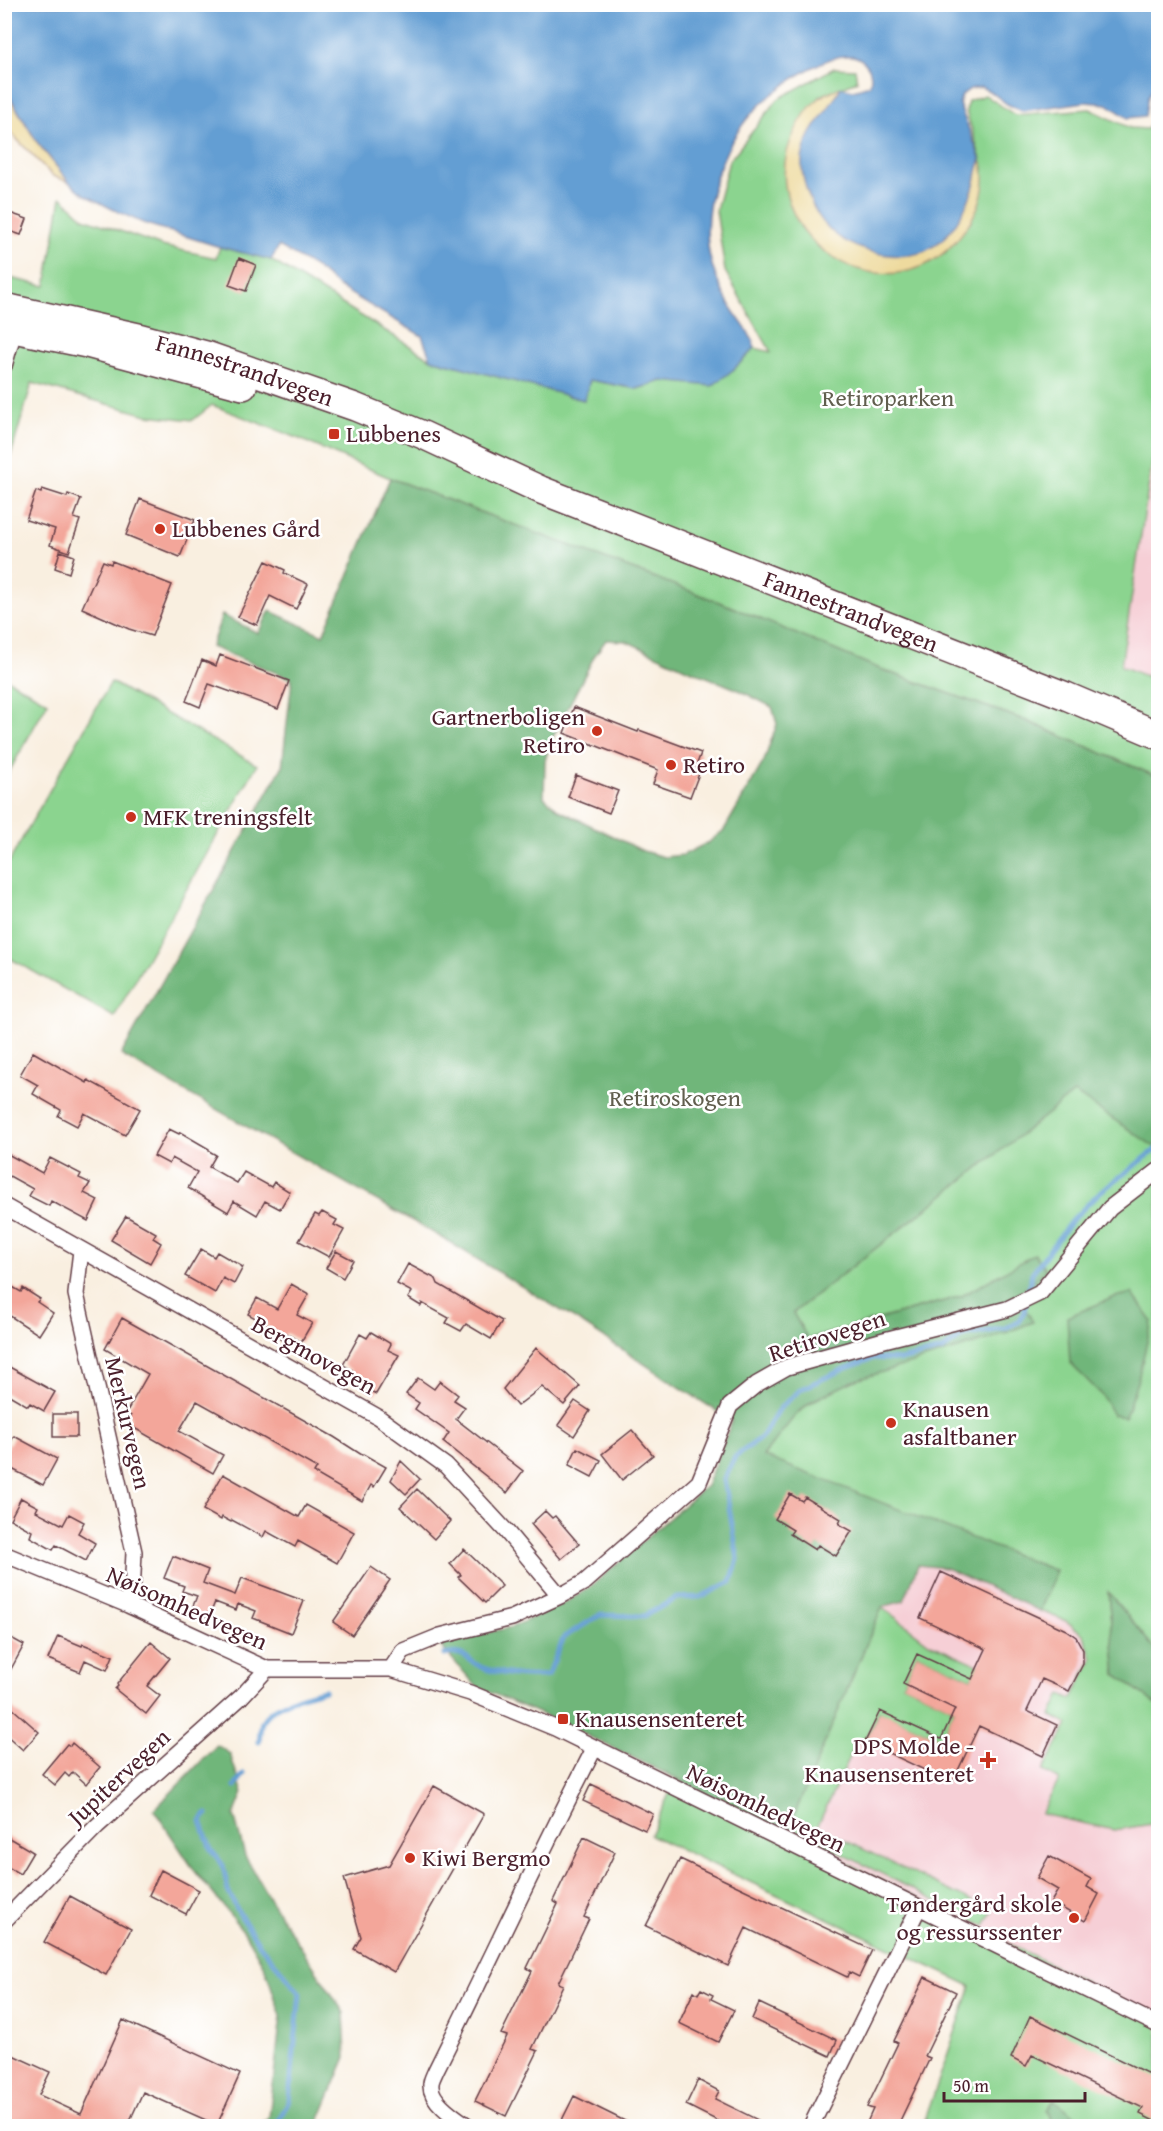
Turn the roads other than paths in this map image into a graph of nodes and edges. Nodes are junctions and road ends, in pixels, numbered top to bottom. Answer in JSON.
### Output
{"nodes":[{"id":1,"x":10,"y":318,"type":"edge"},
{"id":2,"x":4,"y":366,"type":"edge"},
{"id":3,"x":1158,"y":735,"type":"edge"},
{"id":4,"x":1158,"y":1171,"type":"edge"},
{"id":5,"x":4,"y":1206,"type":"edge"},
{"id":6,"x":81,"y":1250,"type":"junction"},
{"id":7,"x":4,"y":1554,"type":"edge"},
{"id":8,"x":560,"y":1596,"type":"junction"},
{"id":9,"x":128,"y":1605,"type":"junction"},
{"id":10,"x":267,"y":1669,"type":"junction"},
{"id":11,"x":391,"y":1669,"type":"junction"},
{"id":12,"x":594,"y":1749,"type":"junction"},
{"id":13,"x":919,"y":1907,"type":"junction"},
{"id":14,"x":4,"y":1921,"type":"edge"},
{"id":15,"x":1158,"y":2025,"type":"edge"},
{"id":16,"x":468,"y":2127,"type":"edge"},
{"id":17,"x":811,"y":2127,"type":"edge"}],
"edges":[{"from":1,"to":2,"type":"street"},
{"from":1,"to":3,"type":"highway","name":"Fannestrandvegen"},
{"from":4,"to":8,"type":"street","name":"Retirovegen"},
{"from":5,"to":6,"type":"street","name":"Bergmovegen"},
{"from":6,"to":8,"type":"street","name":"Bergmovegen"},
{"from":6,"to":9,"type":"street","name":"Merkurvegen"},
{"from":7,"to":9,"type":"street","name":"Nøisomhedvegen"},
{"from":8,"to":11,"type":"street","name":"Retirovegen"},
{"from":9,"to":10,"type":"street","name":"Nøisomhedvegen"},
{"from":10,"to":11,"type":"street","name":"Nøisomhedvegen"},
{"from":10,"to":14,"type":"street","name":"Jupitervegen"},
{"from":11,"to":12,"type":"street","name":"Nøisomhedvegen"},
{"from":12,"to":13,"type":"street","name":"Nøisomhedvegen"},
{"from":12,"to":16,"type":"street"},
{"from":13,"to":15,"type":"street","name":"Nøisomhedvegen"},
{"from":13,"to":17,"type":"street"}]}
